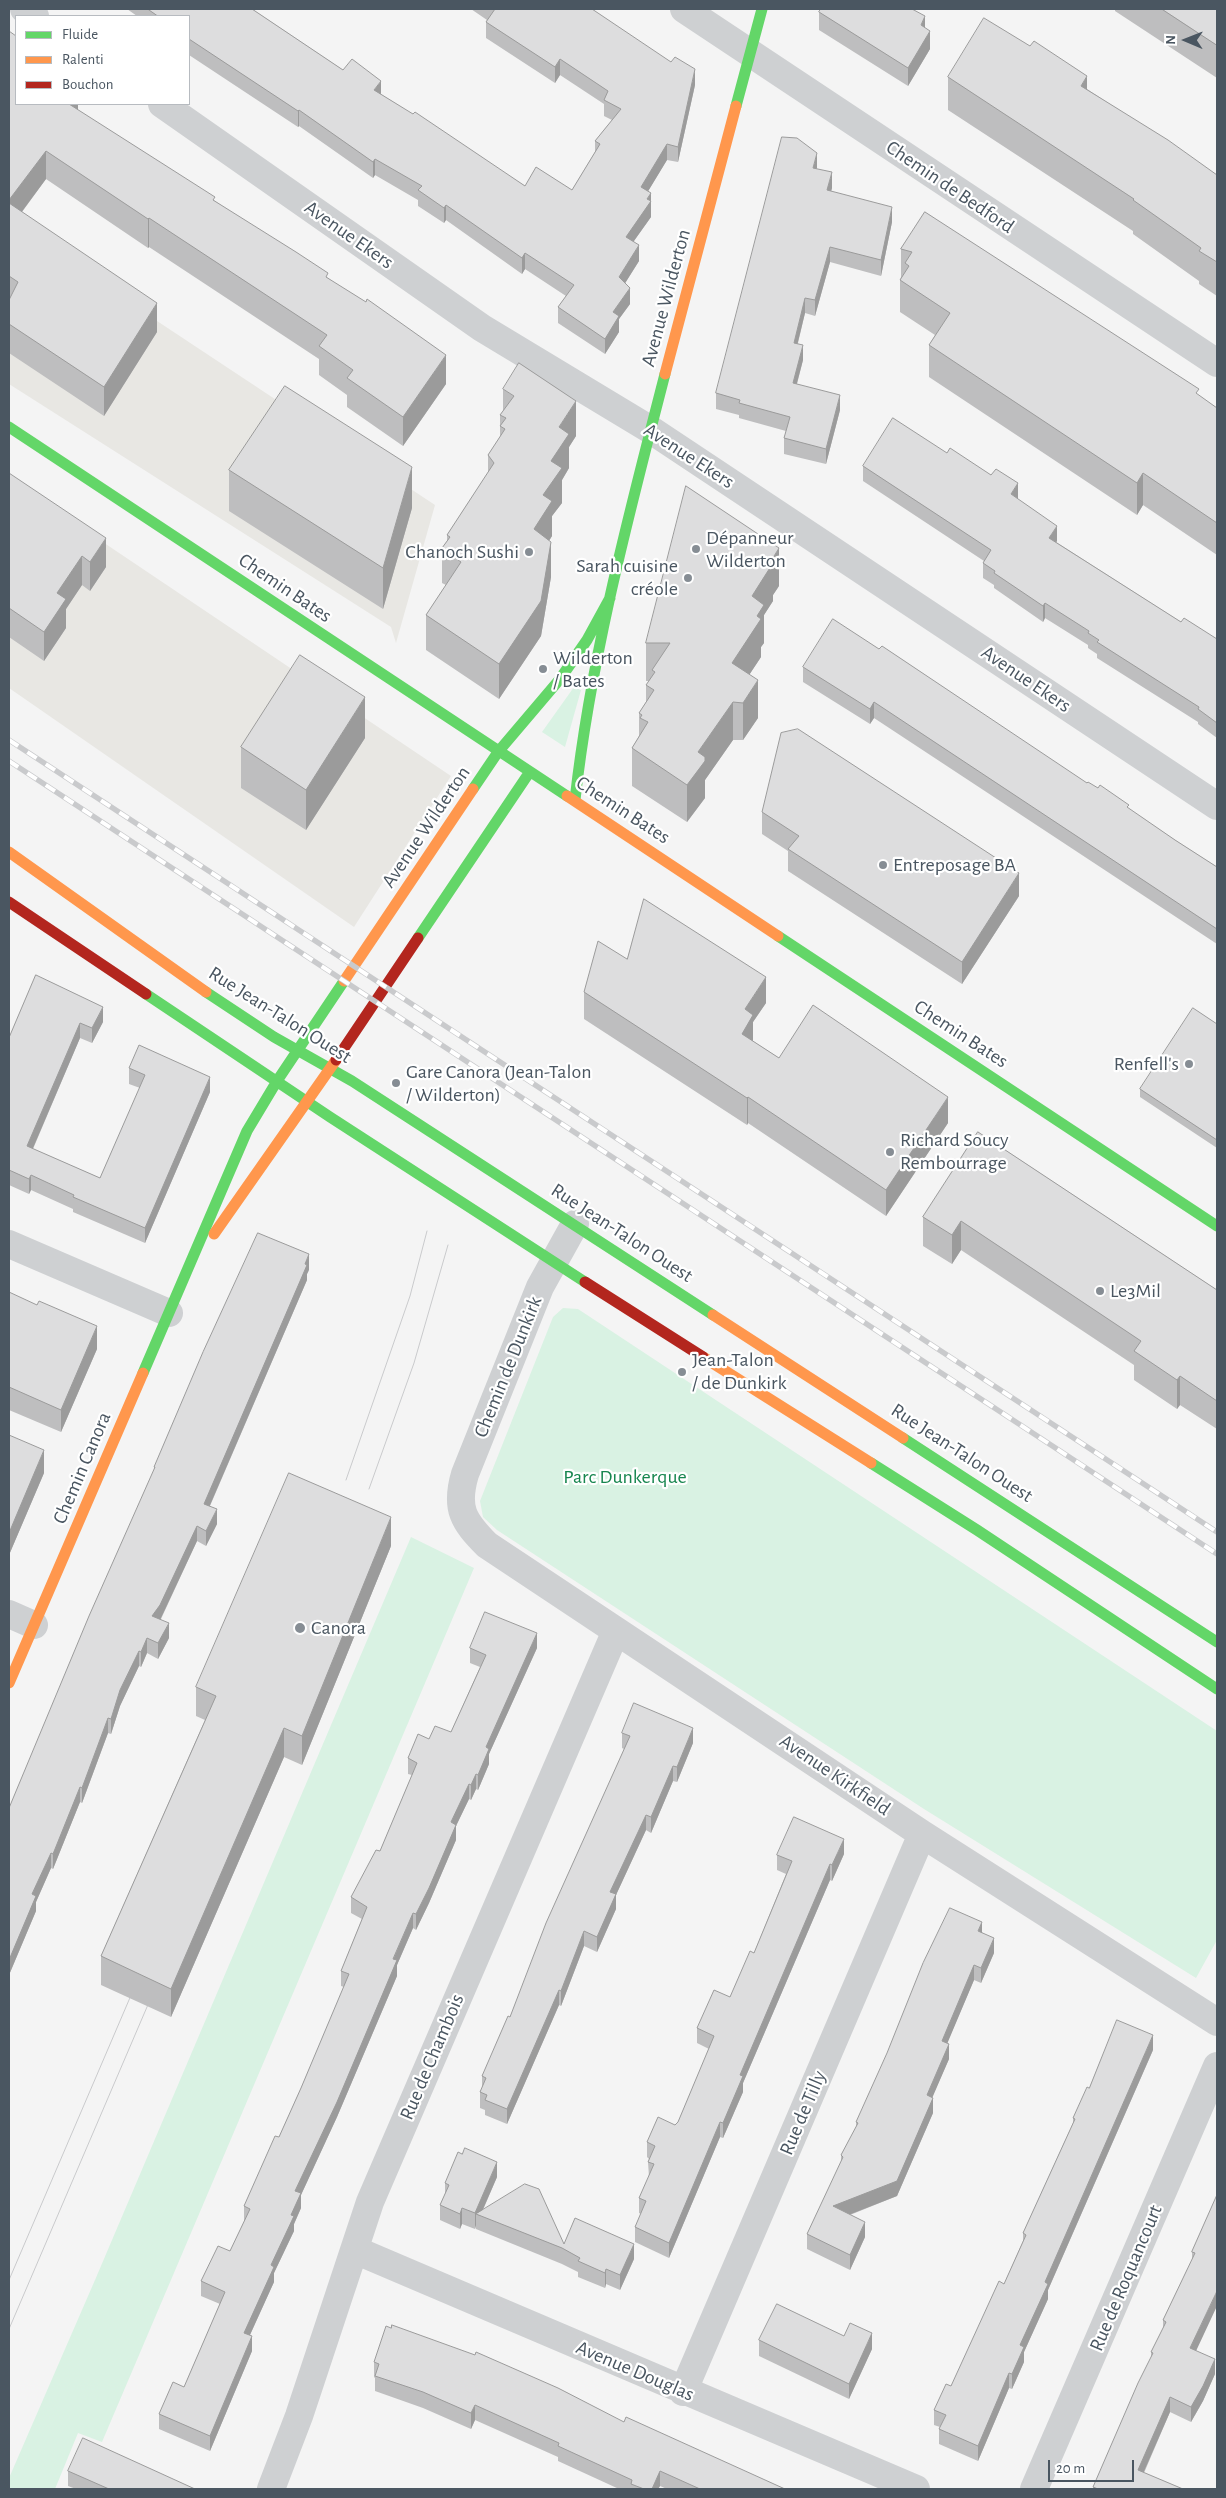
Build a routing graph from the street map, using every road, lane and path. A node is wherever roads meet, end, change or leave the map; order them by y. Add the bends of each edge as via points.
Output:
1 (684, 9) edge
2 (762, 9) edge
3 (751, 53) junction
4 (163, 105) edge
5 (1217, 363) edge
6 (9, 427) edge
7 (651, 430) junction
8 (610, 598) junction
9 (498, 752) junction
10 (529, 773) junction
11 (575, 800) junction
12 (1217, 806) edge
13 (9, 852) edge
14 (9, 902) edge
15 (299, 1050) junction
16 (331, 1068) junction
17 (277, 1082) junction
18 (308, 1102) junction
19 (574, 1224) junction
20 (1217, 1226) edge
21 (9, 1244) edge
22 (553, 1262) junction
23 (189, 1268) junction
24 (170, 1313) junction
25 (462, 1516) joint
26 (9, 1614) edge
27 (34, 1625) junction
28 (615, 1632) junction
29 (1217, 1642) edge
30 (9, 1683) edge
31 (1217, 1689) edge
32 (922, 1834) junction
33 (1217, 2022) edge
34 (1217, 2066) edge
35 (355, 2250) junction
36 (683, 2392) junction
37 (271, 2489) edge
38 (916, 2489) edge
39 (1034, 2489) edge

1 - 3 street, Chemin de Bedford
2 - 3 street, Avenue Wilderton
3 - 5 street, Chemin de Bedford
3 - 7 street, Avenue Wilderton
4 - 7 street, Avenue Ekers via 482,328
6 - 9 street, Chemin Bates
7 - 8 street, Avenue Wilderton
7 - 12 street, Avenue Ekers
8 - 9 street, Avenue Wilderton via 590,638 561,678 527,722
8 - 11 street, Avenue Wilderton via 582,744
9 - 10 street, Chemin Bates
9 - 15 street, Avenue Wilderton
10 - 11 street, Chemin Bates
10 - 16 street
11 - 20 street, Chemin Bates
13 - 15 street, Rue Jean-Talon Ouest via 80,900 168,967
14 - 17 street
15 - 16 street, Rue Jean-Talon Ouest
15 - 17 street, Avenue Wilderton
16 - 18 street
16 - 19 street, Rue Jean-Talon Ouest
17 - 18 street
17 - 23 street, Chemin Canora via 239,1145
18 - 22 street
18 - 23 street, Chemin Canora
19 - 22 street, Chemin de Dunkirk
19 - 29 street, Rue Jean-Talon Ouest
21 - 24 street
22 - 25 street, Chemin de Dunkirk via 465,1474 460,1491
22 - 31 street via 977,1530
23 - 24 street, Chemin Canora
24 - 27 street, Chemin Canora
25 - 28 street, Avenue Kirkfield via 487,1545
26 - 27 street
27 - 30 street, Chemin Canora
28 - 32 street, Avenue Kirkfield via 775,1734
28 - 35 street, Rue de Chambois via 370,2202
32 - 33 street, Avenue Kirkfield
32 - 36 street, Rue de Tilly
34 - 39 street, Rue de Roquancourt
35 - 36 street, Avenue Douglas
35 - 37 street, Rue de Chambois
36 - 38 street, Avenue Douglas

